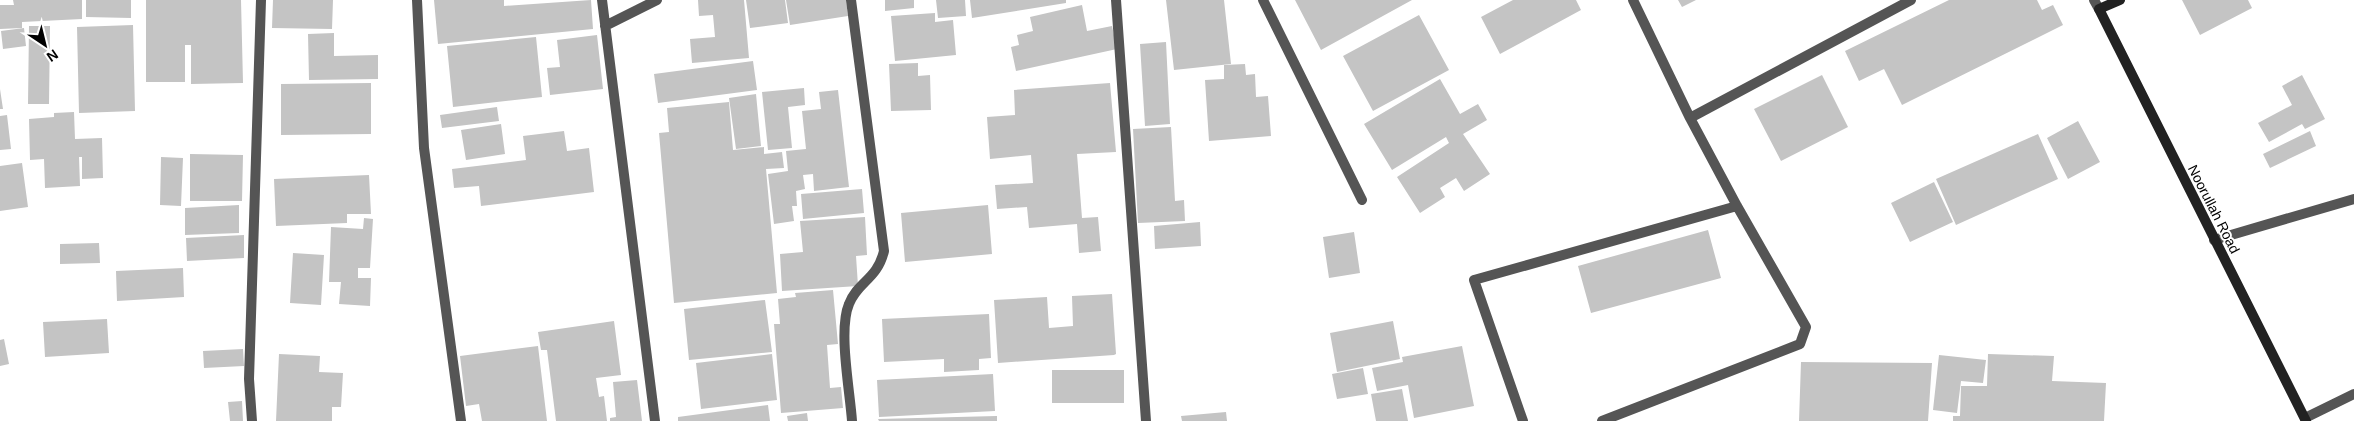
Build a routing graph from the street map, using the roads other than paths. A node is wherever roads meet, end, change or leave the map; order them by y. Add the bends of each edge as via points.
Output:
1 (261, 0) edge
2 (417, 0) edge
3 (602, 0) edge
4 (657, 0) edge
5 (852, 0) edge
6 (1116, 0) edge
7 (1263, 0) edge
8 (1633, 0) edge
9 (1911, 0) edge
10 (2120, 0) edge
11 (2096, 5) edge
12 (605, 26) junction
13 (1690, 118) junction
14 (2354, 199) edge
15 (1362, 200) dead end
16 (1736, 206) junction
17 (2214, 240) junction
18 (2354, 394) edge
19 (2306, 420) edge
20 (252, 421) edge
21 (461, 421) edge
22 (655, 421) edge
23 (852, 421) edge
24 (1146, 421) edge
25 (1523, 421) edge
26 (1602, 421) edge

1 - 20 street via 249,379
2 - 21 street via 424,148
3 - 12 street
4 - 12 street
5 - 23 street via 884,250 881,265 850,301 843,319
6 - 24 street
7 - 15 street
8 - 13 street
9 - 13 street
10 - 11 main road
11 - 17 main road, Noorullah Road
12 - 22 street
13 - 16 street
14 - 17 street
16 - 25 street via 1474,280
16 - 26 street via 1806,326 1800,344
17 - 19 main road, Noorullah Road
18 - 19 street

